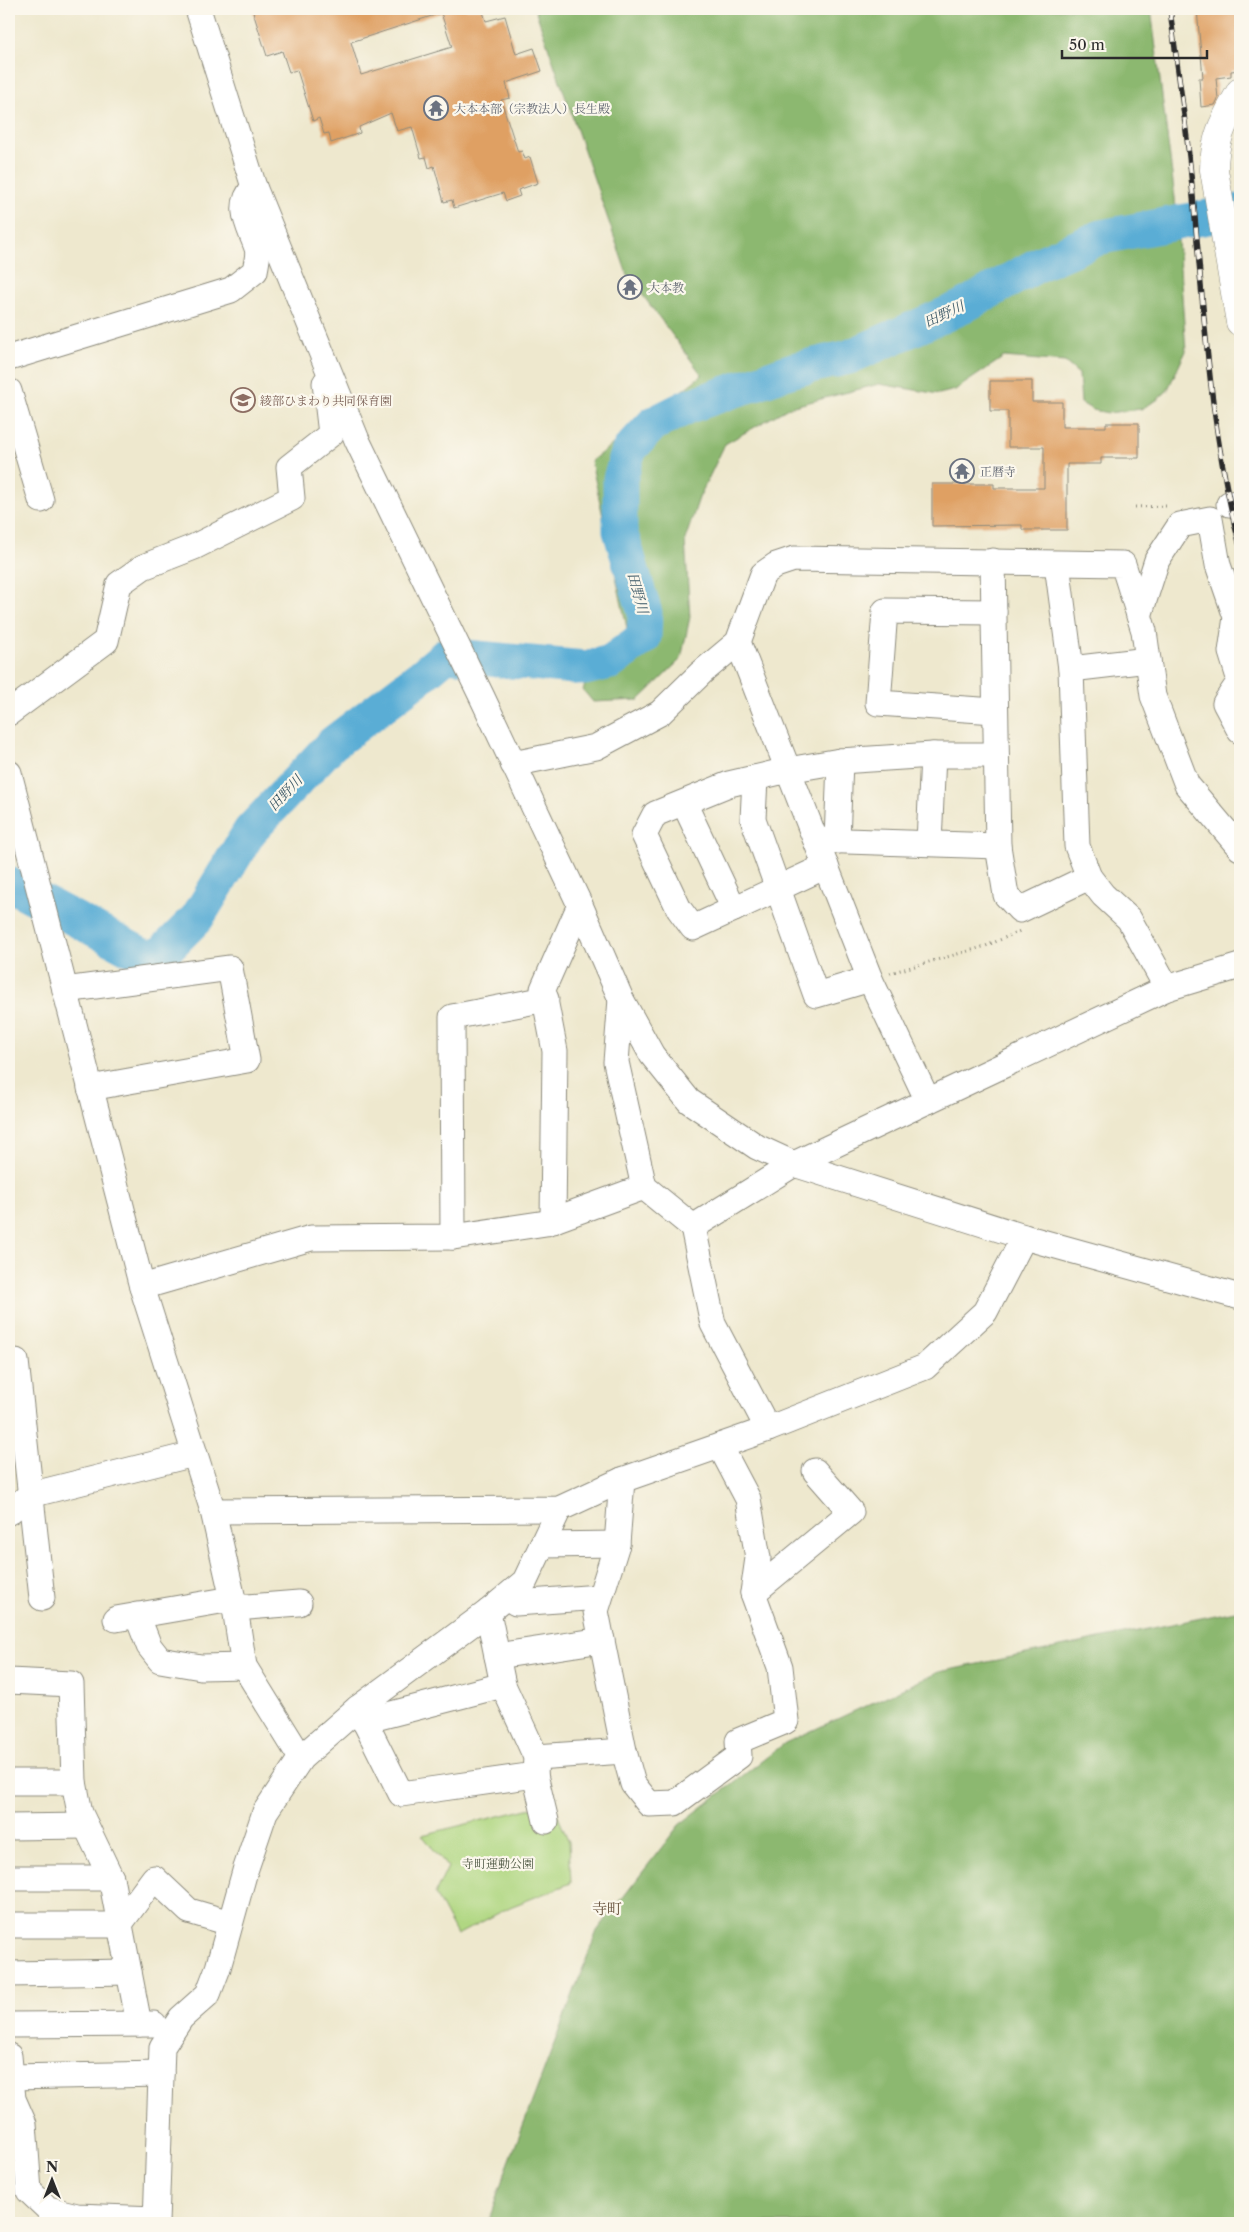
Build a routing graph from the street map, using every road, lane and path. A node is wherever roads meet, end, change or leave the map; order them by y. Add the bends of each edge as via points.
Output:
1 (198, 9) edge
2 (1240, 92) edge
3 (254, 187) junction
4 (1240, 322) edge
5 (9, 358) edge
6 (325, 361) junction
7 (9, 391) edge
8 (41, 500) dead end
9 (993, 561) junction
10 (1057, 564) junction
11 (994, 612) junction
12 (1139, 616) junction
13 (738, 642) junction
14 (1148, 660) junction
15 (1071, 669) junction
16 (996, 710) junction
17 (9, 713) edge
18 (1240, 731) edge
19 (933, 755) junction
20 (996, 755) junction
21 (840, 761) junction
22 (513, 764) junction
23 (788, 770) junction
24 (9, 773) edge
25 (755, 778) junction
26 (684, 803) junction
27 (826, 841) junction
28 (929, 843) junction
29 (998, 846) junction
30 (1240, 848) edge
31 (826, 866) junction
32 (1089, 877) junction
33 (779, 888) junction
34 (580, 904) junction
35 (734, 909) junction
36 (1022, 930) dead end
37 (1240, 966) edge
38 (870, 979) junction
39 (1167, 988) junction
40 (65, 990) junction
41 (546, 999) junction
42 (621, 999) junction
43 (90, 1088) junction
44 (928, 1101) junction
45 (794, 1164) junction
46 (644, 1187) junction
47 (553, 1221) junction
48 (693, 1227) junction
49 (453, 1237) junction
50 (1024, 1237) junction
51 (142, 1287) junction
52 (1240, 1298) edge
53 (16, 1361) dead end
54 (16, 1429) edge
55 (768, 1429) junction
56 (720, 1446) junction
57 (194, 1454) junction
58 (815, 1471) dead end
59 (622, 1480) junction
60 (30, 1495) junction
61 (559, 1509) junction
62 (213, 1511) junction
63 (9, 1512) edge
64 (617, 1544) junction
65 (542, 1545) junction
66 (753, 1593) junction
67 (600, 1597) junction
68 (42, 1598) dead end
69 (299, 1603) dead end
70 (233, 1604) junction
71 (497, 1604) junction
72 (602, 1640) junction
73 (497, 1656) junction
74 (244, 1666) junction
75 (9, 1681) edge
76 (503, 1685) junction
77 (361, 1714) junction
78 (624, 1751) junction
79 (301, 1758) junction
80 (536, 1766) junction
81 (9, 1782) edge
82 (74, 1782) junction
83 (546, 1822) dead end
84 (86, 1826) junction
85 (9, 1827) edge
86 (9, 1878) edge
87 (110, 1878) junction
88 (230, 1923) junction
89 (120, 1924) junction
90 (9, 1925) edge
91 (129, 1972) junction
92 (9, 1974) edge
93 (139, 2024) junction
94 (9, 2025) edge
95 (174, 2029) junction
96 (10, 2066) edge
97 (161, 2074) junction
98 (155, 2221) edge

1 - 3 street
2 - 4 main road via 1219,131 1214,150 1214,170
3 - 5 street via 247,193 244,220 257,250 255,271 231,290
3 - 6 street
6 - 17 street via 331,434 289,467 292,498 194,547 143,567 119,584 106,641
6 - 22 street via 357,440
7 - 8 street
9 - 10 street
9 - 11 street
9 - 13 street via 794,559 763,574
10 - 12 street via 1123,564
10 - 15 street
11 - 16 street
11 - 16 street via 885,611 878,703
12 - 14 street
12 - 18 street via 1157,560 1180,525 1210,520 1218,565 1236,617 1231,652 1240,681 1225,704
13 - 22 street via 660,713 625,732 596,747
13 - 23 street
14 - 15 street
14 - 30 street via 1153,696 1187,785
15 - 32 street via 1077,846
16 - 20 street
19 - 20 street
19 - 21 street
19 - 28 street
20 - 29 street
21 - 23 street
21 - 27 street
22 - 34 street
23 - 25 street
23 - 27 street
24 - 40 street
25 - 26 street via 730,784
25 - 33 street via 753,820
26 - 35 street
26 - 35 street via 655,814 644,835 679,909 693,928
27 - 28 street
27 - 31 street
28 - 29 street
29 - 32 street via 1006,895 1020,910
31 - 33 street
31 - 38 street
32 - 39 street via 1129,919
33 - 35 street
33 - 38 street via 816,995
34 - 41 street via 543,989
34 - 42 street
36 - 38 path via 986,946
37 - 39 street
38 - 44 street
39 - 44 street
40 - 43 street
40 - 43 street via 230,968 247,1060
41 - 47 street via 555,1051
41 - 49 street via 452,1017
42 - 45 street via 652,1055 689,1101 757,1147
42 - 46 street via 616,1062
43 - 51 street
44 - 45 street
45 - 48 street
45 - 50 street
46 - 47 street
46 - 48 street
47 - 49 street
48 - 55 street via 712,1324
49 - 51 street via 311,1238
50 - 52 street
50 - 55 street via 985,1312 925,1367
51 - 57 street
53 - 54 street
54 - 60 street
55 - 56 street
56 - 59 street
56 - 66 street via 748,1499 758,1558
57 - 60 street
57 - 62 street
58 - 66 street via 852,1512
59 - 61 street
59 - 64 street
60 - 63 street
60 - 68 street
61 - 62 street
61 - 65 street
62 - 70 street
64 - 65 street
64 - 67 street
65 - 71 street via 525,1581
66 - 78 street via 780,1667 786,1721 738,1741 739,1756 674,1803 649,1804 633,1784
67 - 71 street
67 - 72 street via 596,1611
69 - 70 street
70 - 74 street
70 - 74 street via 126,1617 160,1660 201,1667
71 - 73 street
71 - 77 street
72 - 73 street
72 - 78 street
73 - 76 street
74 - 79 street
75 - 82 street via 71,1684
76 - 77 street
76 - 80 street
77 - 79 street
77 - 80 street via 401,1794
78 - 80 street
79 - 88 street via 265,1812
80 - 83 street
81 - 82 street
82 - 84 street
84 - 85 street
84 - 87 street
86 - 87 street
87 - 89 street
88 - 89 street via 189,1911 154,1878
88 - 95 street via 208,1994 181,2018
89 - 90 street
89 - 91 street
91 - 92 street
91 - 93 street
93 - 94 street
93 - 95 street via 160,2024
95 - 97 street via 162,2047
96 - 97 street
96 - 98 street via 13,2099 24,2124 29,2191 48,2209 77,2216
97 - 98 street

